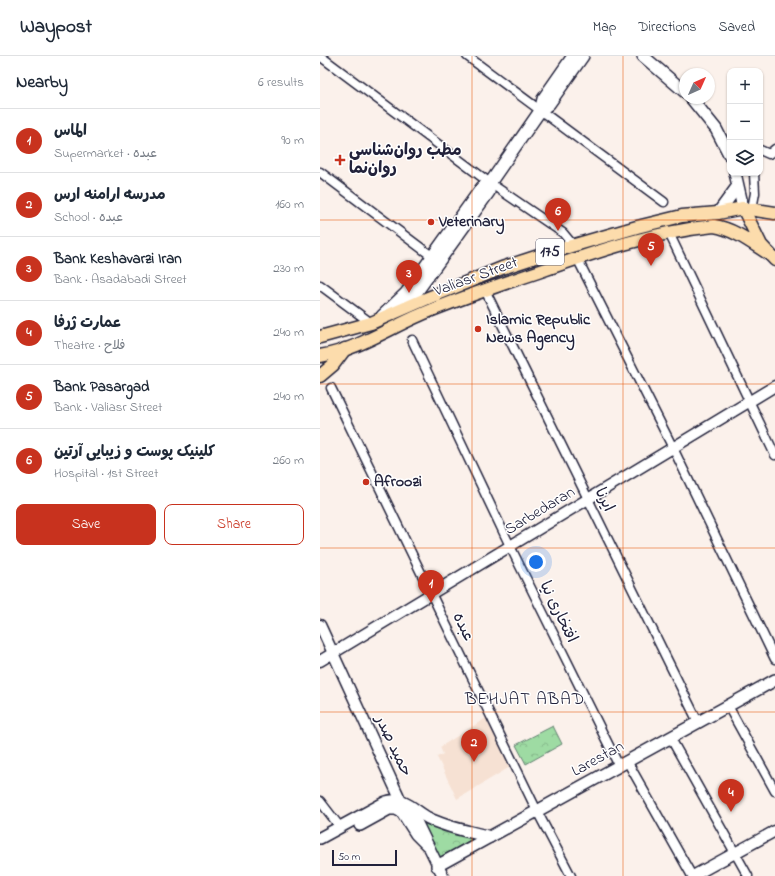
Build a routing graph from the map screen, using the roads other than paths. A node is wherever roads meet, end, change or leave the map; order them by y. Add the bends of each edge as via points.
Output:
1 (320, 56) edge
2 (467, 56) edge
3 (573, 56) edge
4 (583, 56) edge
5 (643, 56) edge
6 (679, 87) edge
7 (695, 104) edge
8 (540, 111) junction
9 (727, 150) edge
10 (763, 151) edge
11 (774, 152) edge
12 (320, 172) edge
13 (735, 176) edge
14 (754, 176) edge
15 (490, 183) junction
16 (737, 187) junction
17 (664, 202) dead end
18 (748, 212) junction
19 (775, 212) edge
20 (718, 213) junction
21 (669, 234) junction
22 (574, 245) junction
23 (433, 257) junction
24 (772, 257) edge
25 (577, 258) junction
26 (320, 285) edge
27 (421, 288) junction
28 (485, 290) junction
29 (436, 295) junction
30 (406, 307) junction
31 (406, 320) junction
32 (372, 323) junction
33 (320, 337) edge
34 (412, 340) dead end
35 (345, 349) junction
36 (320, 356) edge
37 (320, 376) edge
38 (775, 386) edge
39 (331, 388) dead end
40 (749, 402) junction
41 (673, 448) junction
42 (775, 455) edge
43 (588, 499) junction
44 (510, 546) junction
45 (431, 594) junction
46 (320, 625) edge
47 (333, 653) junction
48 (775, 659) edge
49 (320, 661) edge
50 (775, 680) edge
51 (728, 706) junction
52 (698, 722) junction
53 (670, 737) junction
54 (623, 764) junction
55 (775, 790) edge
56 (320, 801) edge
57 (402, 801) junction
58 (538, 811) junction
59 (342, 830) junction
60 (775, 830) edge
61 (490, 837) junction
62 (320, 838) edge
63 (427, 845) junction
64 (320, 846) edge
65 (735, 853) junction
66 (440, 871) edge
67 (572, 876) edge
68 (692, 876) edge
69 (748, 876) edge

1 - 15 street
2 - 8 street
3 - 8 main road via 543,99
4 - 8 main road via 550,104
5 - 6 main road
7 - 9 main road via 716,129
8 - 15 main road
8 - 17 street
10 - 11 street via 769,154
12 - 23 street
13 - 16 main road
14 - 18 street via 755,193
15 - 22 street via 563,233
15 - 23 main road via 482,187
15 - 27 main road via 489,192
16 - 18 main road
16 - 20 main road
18 - 19 main road, Valiasr Street / 175
18 - 20 main road, Valiasr Street / 175
18 - 24 main road via 761,245
20 - 22 main road, Valiasr Street / 175 via 682,216
21 - 24 main road, Valiasr Street / 175 via 710,226 720,227 741,236
21 - 25 main road, Valiasr Street / 175
21 - 40 street
22 - 29 main road, Valiasr Street / 175 via 502,268
23 - 32 main road via 401,298
25 - 28 main road, Valiasr Street / 175
25 - 41 street
26 - 32 street
27 - 29 main road via 425,295
27 - 30 main road
28 - 31 main road, Valiasr Street / 175
28 - 43 street, ايرنا
29 - 30 main road, Valiasr Street / 175
30 - 31 main road
30 - 32 main road, Valiasr Street / 175
31 - 35 main road, Valiasr Street / 175
32 - 33 main road, Valiasr Street / 175
34 - 44 street, افتخاری نیا
35 - 36 main road
35 - 37 main road, Valiasr Street / 175 via 333,365
38 - 40 street, Sarbedaran
39 - 45 street, عبده
40 - 41 street, Sarbedaran
40 - 42 street
41 - 43 street, Sarbedaran
41 - 48 street
43 - 44 street, Sarbedaran
43 - 52 street, ايرنا
44 - 45 street, Sarbedaran
44 - 54 street, افتخاری نیا
45 - 47 street, Sarbedaran
45 - 58 street, عبده
46 - 47 street, حمید صدر
47 - 49 street, Sarbedaran
47 - 57 street, حمید صدر
50 - 51 main road, Larestan
51 - 52 main road, Larestan
51 - 55 street
52 - 53 main road, Larestan
53 - 54 main road, Larestan
53 - 65 street
54 - 58 main road, Larestan
54 - 68 street, افتخاری نیا
56 - 59 street
57 - 59 main road via 386,802
57 - 61 main road via 434,821
57 - 63 street, حمید صدر via 411,810
58 - 61 main road, Larestan
58 - 67 street, عبده
59 - 62 main road
59 - 63 main road via 389,809 396,809 404,815 416,834
59 - 64 main road
60 - 65 street
61 - 66 main road, Larestan
63 - 66 street, حمید صدر
65 - 68 street
65 - 69 street

